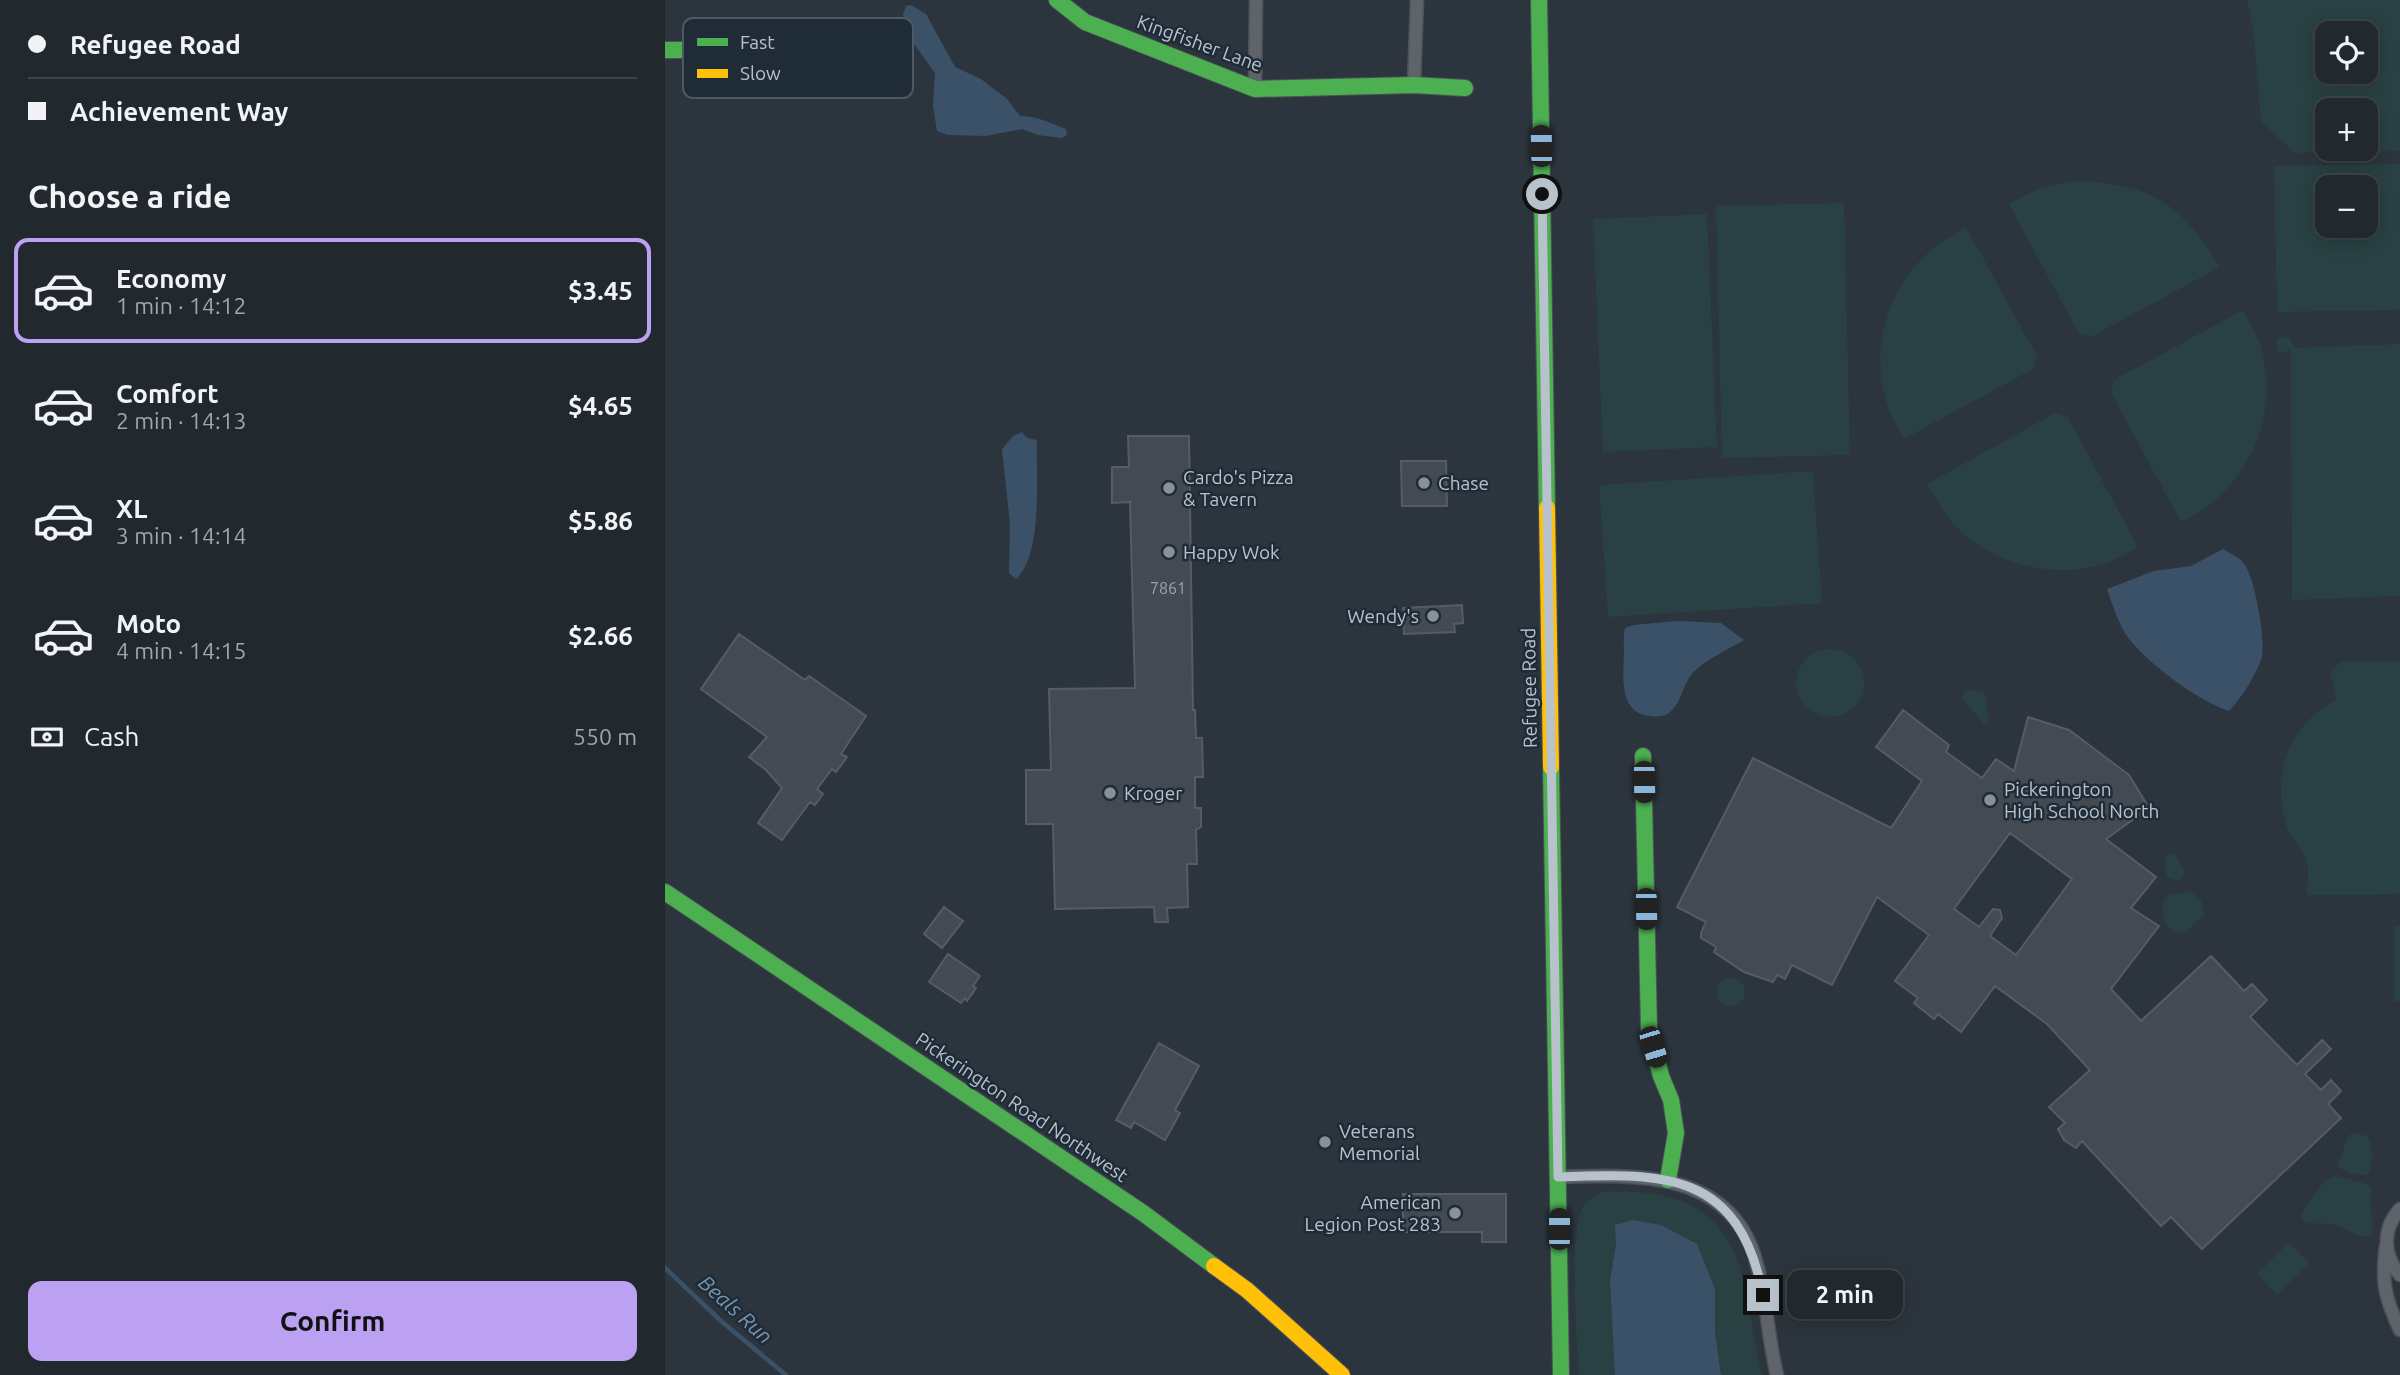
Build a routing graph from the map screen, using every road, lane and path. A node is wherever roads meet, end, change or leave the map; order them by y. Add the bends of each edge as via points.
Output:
1 (1058, 0) edge
2 (1256, 0) edge
3 (1417, 0) edge
4 (1539, 0) edge
5 (665, 50) edge
6 (683, 50) edge
7 (1414, 85) junction
8 (1465, 88) dead end
9 (1255, 89) junction
10 (1643, 756) dead end
11 (665, 892) edge
12 (1558, 1177) junction
13 (1668, 1180) junction
14 (2400, 1209) edge
15 (2386, 1246) junction
16 (2400, 1275) edge
17 (2400, 1331) edge
18 (1342, 1375) edge
19 (1561, 1375) edge
20 (1777, 1375) edge

1 - 9 main road, Kingfisher Lane via 1085,22
2 - 9 street
3 - 7 street
4 - 12 main road, Refugee Road
5 - 6 main road
7 - 8 main road, Kingfisher Lane
7 - 9 main road, Kingfisher Lane
10 - 13 main road via 1649,1029 1675,1114
11 - 18 main road, Pickerington Road Northwest via 1143,1213 1247,1290
12 - 13 street
12 - 19 main road, Refugee Road
13 - 20 street via 1704,1193 1736,1221 1748,1241 1757,1262
14 - 15 street via 2387,1231
15 - 16 street
15 - 17 street via 2384,1291

